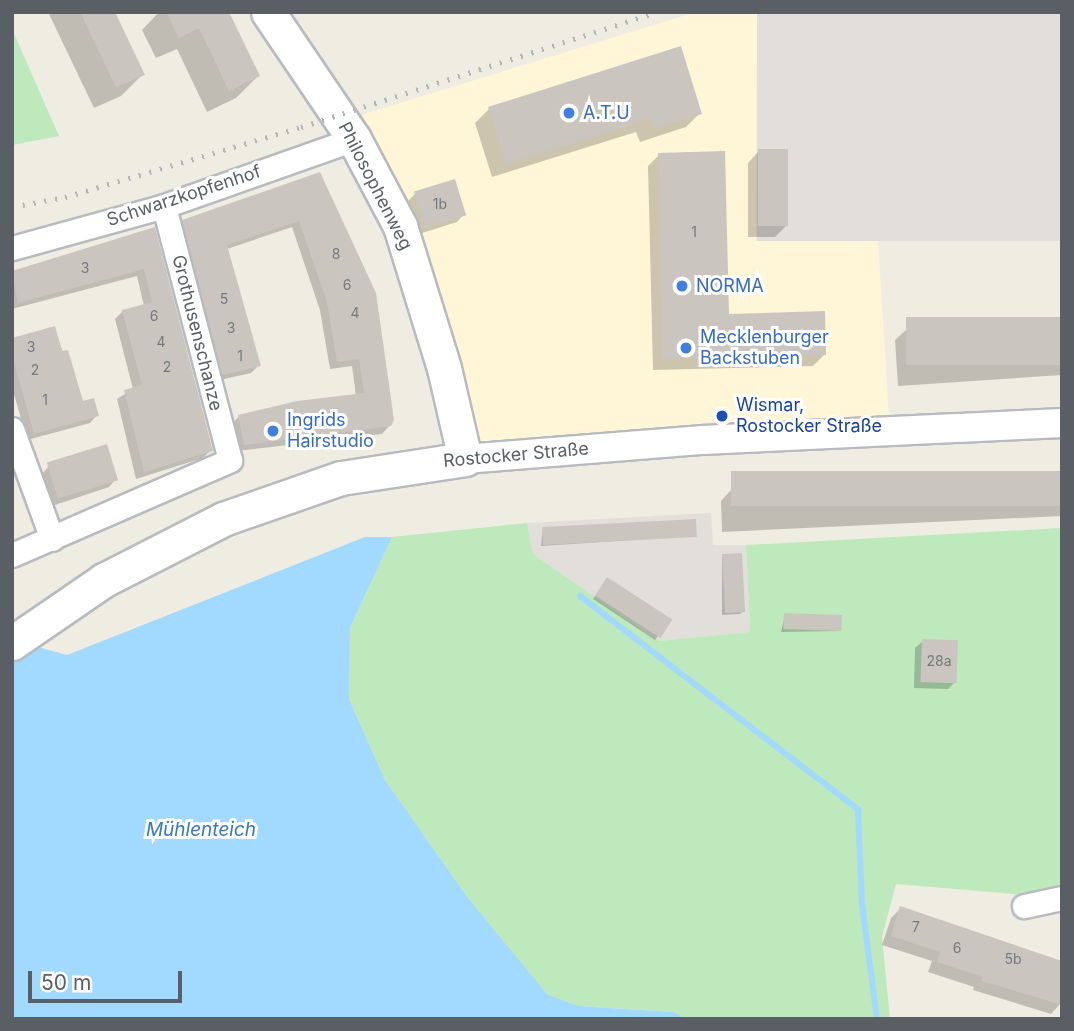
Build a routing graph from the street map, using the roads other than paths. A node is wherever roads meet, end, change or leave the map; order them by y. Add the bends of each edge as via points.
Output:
1 (268, 12) edge
2 (354, 139) junction
3 (164, 206) junction
4 (12, 248) edge
5 (1062, 423) edge
6 (12, 429) edge
7 (465, 459) junction
8 (52, 539) junction
9 (12, 555) edge
10 (12, 643) edge
11 (1062, 898) edge
12 (1024, 906) dead end

1 - 2 main road, Philosophenweg
2 - 3 street, Schwarzkopfenhof
2 - 7 main road, Philosophenweg via 413,258
3 - 4 street, Schwarzkopfenhof
3 - 8 street, Grothusenschanze via 230,460
5 - 7 street, Rostocker Straße via 703,440
6 - 8 street
7 - 10 main road, Rostocker Straße via 373,471 288,494 223,519 104,580
8 - 9 street
11 - 12 street

